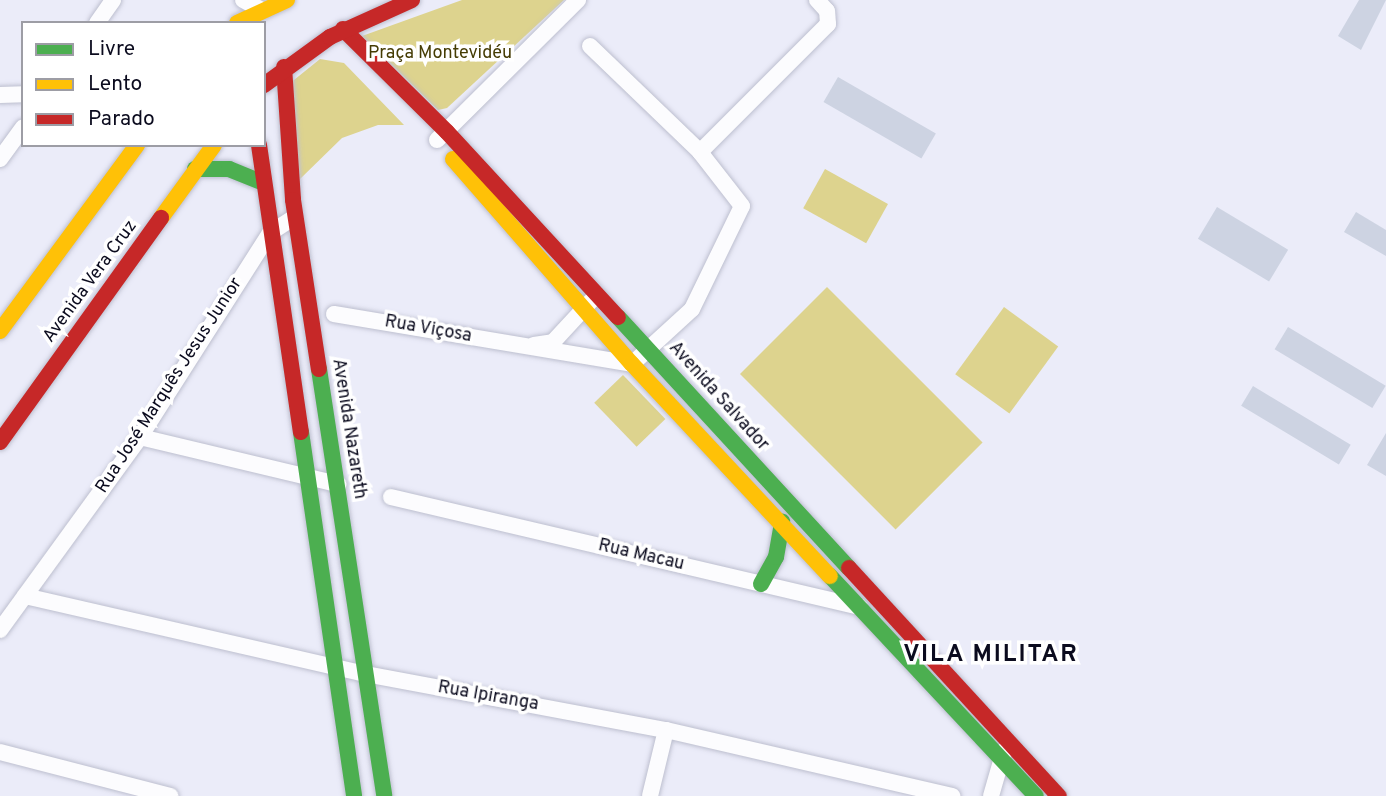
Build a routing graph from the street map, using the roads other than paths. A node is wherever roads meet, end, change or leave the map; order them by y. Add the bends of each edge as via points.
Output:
1 (113, 0) edge
2 (243, 0) edge
3 (287, 0) edge
4 (412, 0) edge
5 (578, 0) edge
6 (817, 0) edge
7 (259, 16) edge
8 (98, 21) edge
9 (336, 33) junction
10 (590, 46) dead end
11 (284, 67) junction
12 (266, 83) edge
13 (21, 94) edge
14 (0, 95) edge
15 (21, 130) edge
16 (442, 136) junction
17 (136, 147) edge
18 (212, 147) edge
19 (259, 147) edge
20 (700, 152) junction
21 (0, 159) edge
22 (195, 169) junction
23 (261, 181) junction
24 (295, 217) junction
25 (270, 233) junction
26 (596, 296) junction
27 (280, 309) junction
28 (582, 309) junction
29 (310, 310) junction
30 (334, 314) dead end
31 (0, 331) edge
32 (521, 347) junction
33 (647, 348) junction
34 (632, 364) junction
35 (141, 437) junction
36 (0, 442) edge
37 (307, 477) junction
38 (338, 484) junction
39 (391, 497) dead end
40 (782, 522) junction
41 (761, 584) junction
42 (25, 596) junction
43 (864, 608) junction
44 (890, 614) junction
45 (0, 630) edge
46 (335, 667) junction
47 (366, 674) junction
48 (666, 730) junction
49 (1005, 749) junction
50 (0, 752) edge
51 (170, 796) edge
52 (354, 796) edge
53 (384, 796) edge
54 (650, 796) edge
55 (952, 796) edge
56 (991, 796) edge
57 (1036, 796) edge
58 (1059, 796) edge

1 - 8 street
2 - 7 street
3 - 7 main road
4 - 9 main road
5 - 16 street
6 - 20 street via 827,10 828,24
9 - 11 main road
9 - 16 main road, Avenida Salvador
10 - 20 street
11 - 12 main road
11 - 24 main road, Avenida Nazareth
13 - 14 street
15 - 21 street
16 - 26 main road, Avenida Salvador
16 - 28 main road, Avenida Salvador
17 - 31 main road
18 - 22 main road, Avenida Vera Cruz
19 - 23 main road
20 - 33 street via 742,206 692,309
22 - 23 main road via 229,169
22 - 36 main road, Avenida Vera Cruz
23 - 25 main road
24 - 25 street, Rua José Marquês Jesus Junior
24 - 29 main road, Avenida Nazareth
25 - 27 main road
25 - 35 street, Rua José Marquês Jesus Junior
26 - 28 street, Rua Viçosa
26 - 33 main road, Avenida Salvador
27 - 29 main road
27 - 37 main road
28 - 32 street, Rua Viçosa via 552,342
28 - 34 main road, Avenida Salvador
29 - 38 main road, Avenida Nazareth
30 - 32 street, Rua Viçosa
32 - 34 street, Rua Viçosa
33 - 34 street
33 - 44 main road, Avenida Salvador
34 - 40 main road, Avenida Salvador
35 - 37 street
35 - 42 street, Rua José Marquês Jesus Junior
37 - 38 street
37 - 46 main road
38 - 47 main road, Avenida Nazareth
39 - 41 street, Rua Macau
40 - 41 main road via 776,557
40 - 43 main road, Avenida Salvador
41 - 43 street, Rua Macau
42 - 45 street, Rua José Marquês Jesus Junior
42 - 46 street, Rua Ipiranga
43 - 44 street, Rua Macau
43 - 49 main road, Avenida Salvador
44 - 49 main road, Avenida Salvador
46 - 47 street, Rua Ipiranga
46 - 52 main road
47 - 48 street, Rua Ipiranga
47 - 53 main road, Avenida Nazareth
48 - 54 street
48 - 55 street, Rua Ipiranga
49 - 56 street
49 - 57 main road, Avenida Salvador
49 - 58 main road, Avenida Salvador
50 - 51 street

